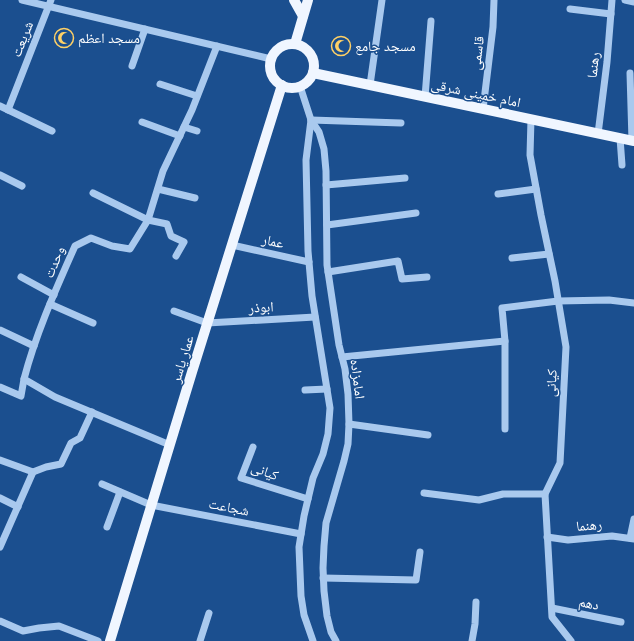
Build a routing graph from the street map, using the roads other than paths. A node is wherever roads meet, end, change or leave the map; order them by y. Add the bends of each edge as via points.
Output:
1 (22, 0) edge
2 (294, 0) edge
3 (308, 0) edge
4 (382, 0) edge
5 (494, 0) edge
6 (612, 0) edge
7 (625, 0) edge
8 (634, 2) edge
9 (50, 3) edge
10 (570, 9) dead end
11 (611, 14) junction
12 (303, 16) junction
13 (431, 21) dead end
14 (144, 29) junction
15 (295, 44) junction
16 (217, 46) junction
17 (271, 59) junction
18 (132, 66) dead end
19 (313, 73) junction
20 (630, 73) dead end
21 (160, 84) dead end
22 (282, 85) junction
23 (370, 85) junction
24 (300, 86) junction
25 (197, 96) junction
26 (425, 97) junction
27 (0, 106) edge
28 (483, 109) junction
29 (8, 110) junction
30 (311, 120) junction
31 (531, 120) junction
32 (142, 122) dead end
33 (401, 123) dead end
34 (184, 127) junction
35 (52, 131) dead end
36 (197, 131) dead end
37 (598, 134) junction
38 (180, 136) junction
39 (620, 138) junction
40 (633, 141) edge
41 (622, 165) dead end
42 (0, 175) edge
43 (405, 178) dead end
44 (326, 184) junction
45 (22, 186) dead end
46 (158, 189) junction
47 (536, 190) junction
48 (93, 193) dead end
49 (498, 194) dead end
50 (195, 198) dead end
51 (416, 213) dead end
52 (148, 220) junction
53 (327, 225) junction
54 (232, 245) junction
55 (549, 254) junction
56 (176, 256) dead end
57 (512, 258) dead end
58 (309, 262) junction
59 (328, 272) junction
60 (21, 277) dead end
61 (427, 277) dead end
62 (54, 295) junction
63 (558, 301) junction
64 (634, 303) edge
65 (50, 304) junction
66 (174, 311) dead end
67 (315, 317) junction
68 (93, 323) dead end
69 (207, 323) junction
70 (0, 330) edge
71 (505, 341) junction
72 (34, 346) junction
73 (342, 357) junction
74 (24, 379) junction
75 (0, 387) edge
76 (327, 389) junction
77 (305, 390) dead end
78 (92, 412) junction
79 (349, 424) junction
80 (505, 428) dead end
81 (428, 435) dead end
82 (170, 445) junction
83 (253, 447) dead end
84 (0, 460) edge
85 (32, 472) junction
86 (102, 484) dead end
87 (120, 492) junction
88 (424, 493) dead end
89 (545, 494) junction
90 (0, 498) edge
91 (308, 499) junction
92 (152, 505) junction
93 (18, 507) junction
94 (634, 519) edge
95 (106, 527) dead end
96 (301, 534) junction
97 (547, 537) junction
98 (632, 538) edge
99 (0, 547) edge
100 (420, 552) dead end
101 (323, 578) junction
102 (476, 602) dead end
103 (552, 608) junction
104 (209, 613) dead end
105 (0, 621) edge
106 (621, 622) dead end
107 (98, 641) edge
108 (110, 641) edge
109 (200, 641) edge
110 (313, 641) edge
111 (336, 641) edge
112 (472, 641) edge
113 (571, 641) edge

1 - 9 street
2 - 12 main road
3 - 12 main road
4 - 23 street
5 - 28 street, قاسمی
6 - 11 street, رهنما
7 - 8 street
9 - 14 street
9 - 29 street, شریعت
10 - 11 street
11 - 37 street, رهنما
12 - 15 main road
13 - 26 street
14 - 16 street
14 - 18 street
15 - 17 main road via 282,46
15 - 19 main road via 308,51 314,65
16 - 17 street
16 - 25 street, وحدت
17 - 22 main road via 272,76
19 - 23 main road, امام خمینی شرقی
19 - 24 main road
20 - 40 street
21 - 25 street
22 - 24 main road
22 - 54 main road, عمار یاسر
23 - 26 main road, امام خمینی شرقی
24 - 30 street, امامزاده
25 - 34 street, وحدت
26 - 28 main road, امام خمینی شرقی
27 - 29 street
28 - 31 main road, امام خمینی شرقی
29 - 35 street
30 - 33 street
30 - 44 street, امامزاده via 319,132 324,149
30 - 58 street, امامزاده via 306,160
31 - 37 main road, امام خمینی شرقی
31 - 47 street, کیانی via 530,155
32 - 38 street
34 - 36 street
34 - 38 street, وحدت
37 - 39 main road, امام خمینی شرقی
38 - 46 street, وحدت via 163,171
39 - 40 main road, امام خمینی شرقی
39 - 41 street
42 - 45 street
43 - 44 street
44 - 53 street, امامزاده
46 - 50 street
46 - 52 street, وحدت
47 - 49 street
47 - 55 street, کیانی
48 - 52 street
51 - 53 street
52 - 56 street via 167,224 171,236 184,242
52 - 62 street, وحدت via 130,248 112,246 91,238 75,246
53 - 59 street, امامزاده
54 - 58 street, عمار
54 - 69 main road, عمار یاسر
55 - 57 street
55 - 63 street, کیانی
58 - 67 street, امامزاده
59 - 61 street via 398,261 402,279
59 - 73 street, امامزاده
60 - 62 street
62 - 65 street, وحدت
63 - 64 street via 609,300
63 - 71 street via 502,308
63 - 89 street, کیانی via 566,347 560,463
65 - 68 street
65 - 72 street, وحدت
66 - 69 street
67 - 69 street, ابوذر
67 - 76 street, امامزاده
69 - 82 main road, عمار یاسر
70 - 72 street
71 - 73 street
71 - 80 street
72 - 74 street, وحدت
73 - 79 street, امامزاده via 348,394
74 - 75 street, وحدت via 21,396
74 - 78 street
76 - 77 street
76 - 91 street, امامزاده via 330,408 328,434
78 - 82 street
78 - 85 street via 80,438 71,443 61,464
79 - 81 street
79 - 101 street, امامزاده via 348,444 326,523
82 - 92 main road, عمار یاسر
83 - 91 street, کیانی via 241,478
84 - 85 street
85 - 93 street
86 - 87 street, شجاعت
87 - 92 street, شجاعت
87 - 95 street
88 - 89 street via 479,500 503,494
89 - 97 street, کیانی
90 - 93 street
91 - 96 street, امامزاده
92 - 96 street, شجاعت
92 - 108 main road, عمار یاسر
93 - 99 street
94 - 98 street
96 - 110 street, امامزاده via 301,596
97 - 98 street, رهنما via 568,540 612,536
97 - 103 street, کیانی
100 - 101 street via 416,580
101 - 111 street, امامزاده via 327,616
102 - 112 street
103 - 106 street, دهم
103 - 113 street, کیانی via 552,617
104 - 109 street
105 - 107 street via 23,631 59,626

